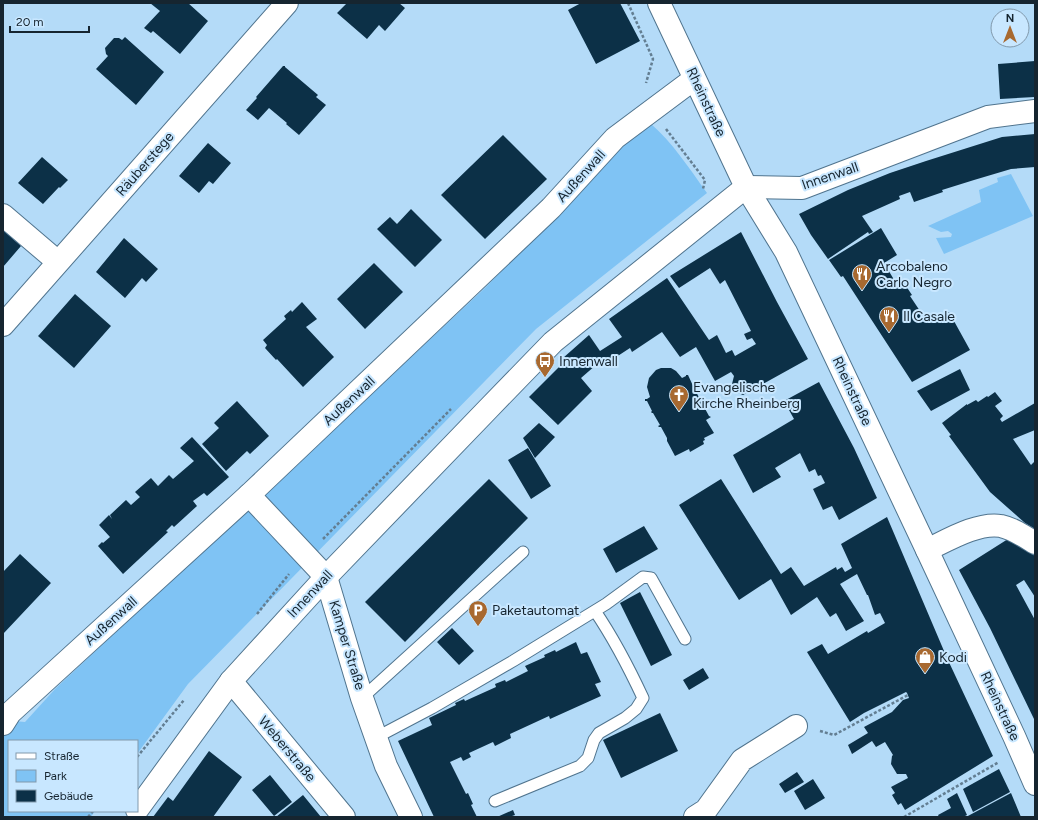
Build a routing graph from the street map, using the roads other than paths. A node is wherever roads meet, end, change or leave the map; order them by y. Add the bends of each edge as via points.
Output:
1 (287, 3) edge
2 (658, 3) edge
3 (694, 79) junction
4 (1035, 111) edge
5 (746, 187) junction
6 (3, 215) edge
7 (58, 262) junction
8 (3, 325) edge
9 (249, 495) junction
10 (1035, 543) edge
11 (927, 550) junction
12 (523, 552) dead end
13 (326, 577) junction
14 (596, 611) junction
15 (685, 639) dead end
16 (230, 681) junction
17 (362, 698) junction
18 (3, 724) edge
19 (796, 726) road end
20 (377, 737) junction
21 (1035, 784) edge
22 (495, 801) dead end
23 (138, 807) edge
24 (344, 817) edge
25 (411, 817) edge
26 (695, 817) edge

1 - 7 street, Räuberstege
2 - 3 street, Rheinstraße
3 - 5 street, Rheinstraße
3 - 9 street, Außenwall via 615,138 551,208
4 - 5 street, Innenwall via 988,118 802,188
5 - 11 street, Rheinstraße via 786,252
5 - 13 street, Innenwall via 553,342
6 - 7 street
7 - 8 street, Räuberstege
9 - 13 street, Kamper Straße
9 - 18 street, Außenwall via 10,713
10 - 11 street via 1018,532 1001,526 986,526
11 - 21 street, Rheinstraße
12 - 17 lane
13 - 16 street, Innenwall
13 - 17 street, Kamper Straße
14 - 15 lane via 643,577 651,578
14 - 20 lane via 432,708
14 - 22 lane via 632,674 643,698 640,704 625,718 599,732 588,758 580,766
16 - 23 street, Innenwall
16 - 24 street, Weberstraße
17 - 20 street, Kamper Straße
19 - 26 street via 742,760 706,810
20 - 25 street, Kamper Straße via 386,766

